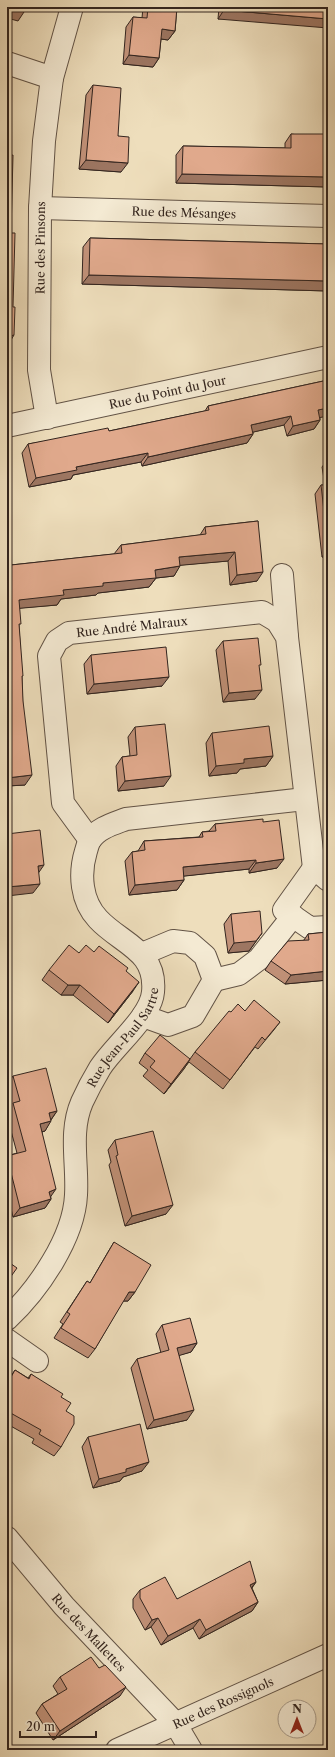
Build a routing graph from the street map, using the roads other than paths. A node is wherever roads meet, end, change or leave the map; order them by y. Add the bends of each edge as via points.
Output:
1 (72, 7) edge
2 (7, 63) edge
3 (52, 78) junction
4 (40, 208) junction
5 (328, 216) edge
6 (328, 357) edge
7 (47, 418) junction
8 (7, 426) edge
9 (282, 575) dead end
10 (287, 637) junction
11 (306, 799) junction
12 (90, 840) junction
13 (321, 874) edge
14 (293, 916) junction
15 (328, 927) edge
16 (142, 954) junction
17 (214, 980) junction
18 (142, 1016) junction
19 (7, 1319) edge
20 (7, 1340) edge
21 (37, 1361) dead end
22 (7, 1538) edge
23 (328, 1655) edge
24 (176, 1723) junction
25 (117, 1750) edge
26 (191, 1750) edge

1 - 3 street, Rue des Pinsons
2 - 3 street
3 - 4 street, Rue des Pinsons via 44,141
4 - 5 street, Rue des Mésanges
4 - 7 street, Rue des Pinsons via 39,370
6 - 7 street, Rue du Point du Jour
7 - 8 street, Rue du Point du Jour
9 - 10 street, Rue André Malraux
10 - 11 street, Rue André Malraux
10 - 12 street, Rue André Malraux via 277,621 262,612 69,634 57,641 49,656 63,803
11 - 12 street, Rue Jean-Paul Sartre via 126,819 104,827
11 - 13 street, Rue André Malraux
12 - 16 street, Rue Jean-Paul Sartre via 82,862 82,884 88,902 98,919
13 - 14 street via 284,910
14 - 15 street via 310,928
14 - 17 street via 259,959 239,974
16 - 17 street via 173,940 190,944 205,956
16 - 18 street, Rue Jean-Paul Sartre via 152,973 153,992 149,1008
17 - 18 street via 192,1016 168,1025
18 - 19 street, Rue Jean-Paul Sartre via 101,1067 82,1104 75,1127 76,1196 70,1225 51,1267 21,1306
20 - 21 street
22 - 24 street, Rue des Mallettes via 64,1606
23 - 24 street, Rue des Rossignols
24 - 25 street, Rue des Rossignols
24 - 26 street, Rue des Mallettes

